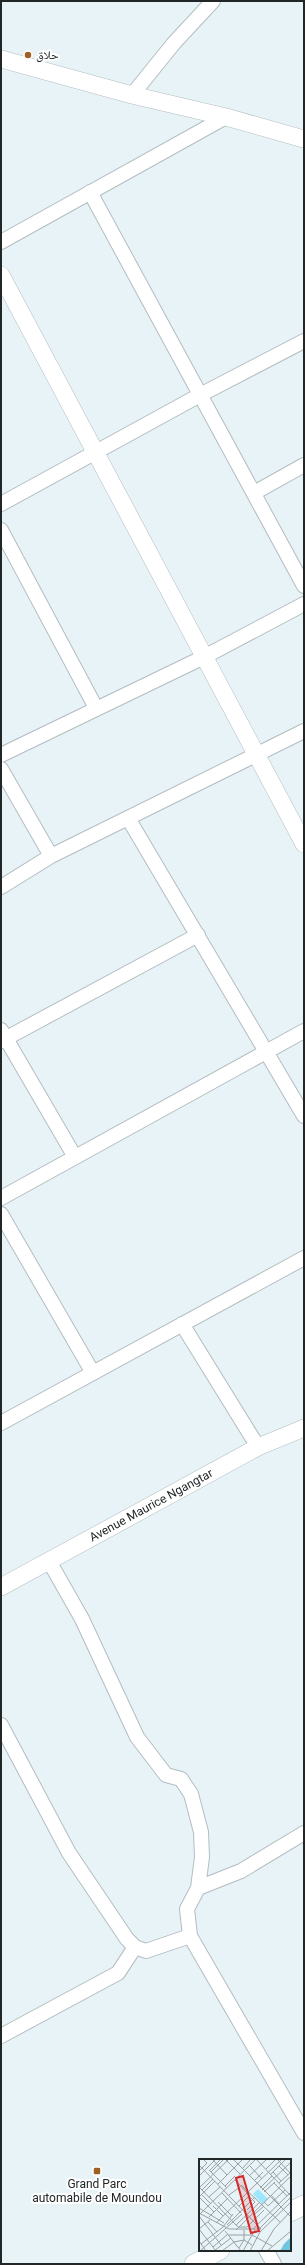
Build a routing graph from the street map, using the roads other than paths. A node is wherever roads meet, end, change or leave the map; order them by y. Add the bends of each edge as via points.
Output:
1 (212, 1) edge
2 (1, 59) edge
3 (132, 95) junction
4 (226, 117) junction
5 (304, 139) edge
6 (90, 192) junction
7 (1, 242) edge
8 (1, 275) edge
9 (304, 342) edge
10 (200, 395) junction
11 (95, 452) junction
12 (304, 465) edge
13 (254, 493) junction
14 (1, 504) edge
15 (1, 530) edge
16 (304, 586) edge
17 (304, 604) edge
18 (204, 657) junction
19 (96, 708) junction
20 (304, 731) edge
21 (256, 754) junction
22 (1, 755) edge
23 (1, 769) edge
24 (128, 818) junction
25 (304, 844) edge
26 (52, 856) junction
27 (1, 887) edge
28 (198, 935) junction
29 (304, 1031) edge
30 (2, 1036) edge
31 (267, 1051) junction
32 (304, 1116) edge
33 (75, 1158) junction
34 (1, 1198) edge
35 (1, 1214) edge
36 (304, 1258) edge
37 (182, 1324) junction
38 (93, 1373) junction
39 (1, 1423) edge
40 (304, 1428) edge
41 (258, 1447) junction
42 (49, 1561) junction
43 (1, 1587) edge
44 (1, 1725) edge
45 (304, 1833) edge
46 (198, 1888) junction
47 (190, 1936) junction
48 (135, 1947) junction
49 (1, 2036) edge
50 (304, 2133) edge
51 (304, 2205) edge
52 (291, 2212) edge
53 (218, 2251) edge
54 (267, 2251) edge
55 (194, 2264) edge
56 (274, 2264) edge

1 - 3 street
2 - 3 street
3 - 4 street
4 - 5 street
4 - 6 street
6 - 7 street
6 - 10 street
8 - 11 street
9 - 10 street
10 - 11 street
10 - 13 street
11 - 14 street
11 - 18 street
12 - 13 street
13 - 16 street
15 - 19 street
17 - 18 street
18 - 19 street
18 - 21 street
19 - 22 street
20 - 21 street
21 - 24 street
21 - 25 street
23 - 26 street
24 - 26 street
24 - 28 street
26 - 27 street
28 - 30 street
28 - 31 street
29 - 31 street
30 - 33 street
31 - 32 street
31 - 33 street
33 - 34 street
35 - 38 street
36 - 37 street
37 - 38 street
37 - 41 street
38 - 39 street
40 - 41 street, Avenue Maurice Ngangtar
41 - 42 street, Avenue Maurice Ngangtar
42 - 43 street, Avenue Maurice Ngangtar
42 - 46 street via 82,1619 137,1737 166,1775 182,1780 191,1794 201,1832 202,1858
44 - 48 street via 69,1853
45 - 46 street via 242,1871
46 - 47 street via 187,1909
47 - 48 street via 146,1951
47 - 50 street
48 - 49 street via 118,1973
51 - 52 main road
53 - 55 main road
54 - 56 street

